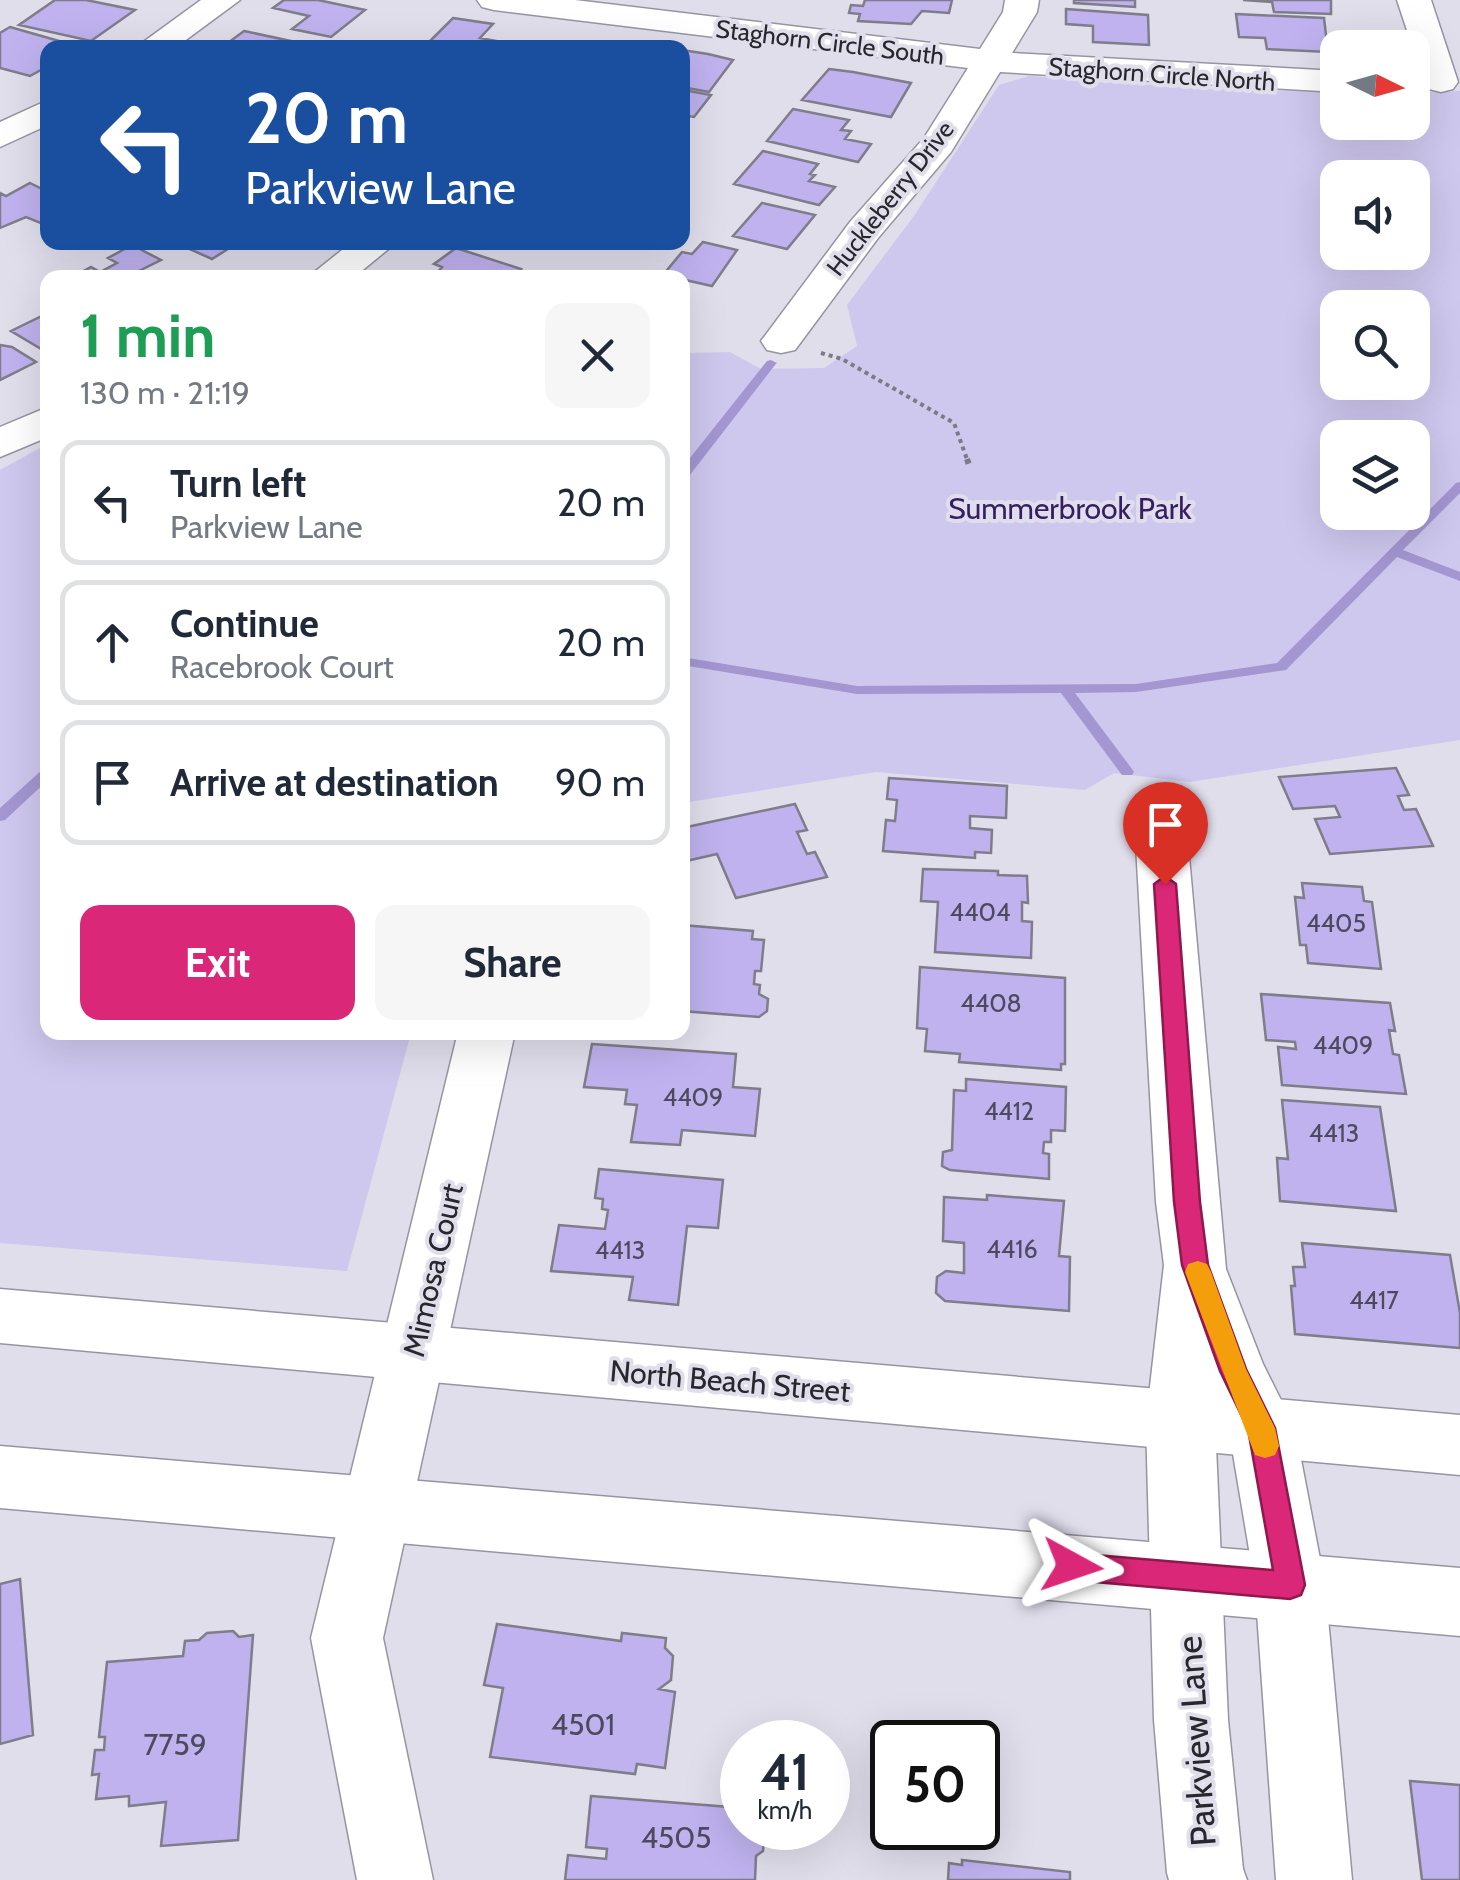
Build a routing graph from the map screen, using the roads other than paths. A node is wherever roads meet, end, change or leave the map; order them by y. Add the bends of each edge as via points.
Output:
1 (224, 0) edge
2 (494, 0) edge
3 (1022, 0) edge
4 (1414, 0) edge
5 (612, 7) edge
6 (164, 40) edge
7 (591, 40) edge
8 (987, 60) junction
9 (1320, 81) edge
10 (1438, 82) edge
11 (40, 115) edge
12 (0, 136) edge
13 (366, 250) edge
14 (338, 270) edge
15 (781, 341) road end
16 (40, 424) edge
17 (0, 444) edge
18 (1162, 845) dead end
19 (486, 1040) edge
20 (1195, 1265) junction
21 (0, 1316) edge
22 (415, 1353) junction
23 (1178, 1421) junction
24 (1262, 1428) junction
25 (1460, 1445) edge
26 (0, 1476) edge
27 (379, 1508) junction
28 (1186, 1576) junction
29 (1290, 1585) junction
30 (1460, 1602) edge
31 (395, 1880) edge
32 (1209, 1880) edge
33 (1314, 1880) edge

1 - 6 street
2 - 5 street, Staghorn Circle South
3 - 8 street, Huckleberry Drive
4 - 10 street
5 - 7 street
5 - 8 street, Staghorn Circle South via 808,42
8 - 9 street, Staghorn Circle North
8 - 15 street, Huckleberry Drive via 938,144
11 - 12 street
13 - 14 street
16 - 17 street
18 - 20 street
19 - 22 street, Mimosa Court
20 - 23 street, Parkview Lane
20 - 24 street
21 - 22 street, North Beach Street
22 - 23 street, North Beach Street
22 - 27 street, Mimosa Court
23 - 24 street, North Beach Street
23 - 28 street, Parkview Lane
24 - 25 street, North Beach Street
24 - 29 street
26 - 27 street
27 - 28 street
27 - 31 street, Mimosa Court via 347,1638
28 - 29 street
28 - 32 street, Parkview Lane via 1191,1720
29 - 30 street
29 - 33 street

